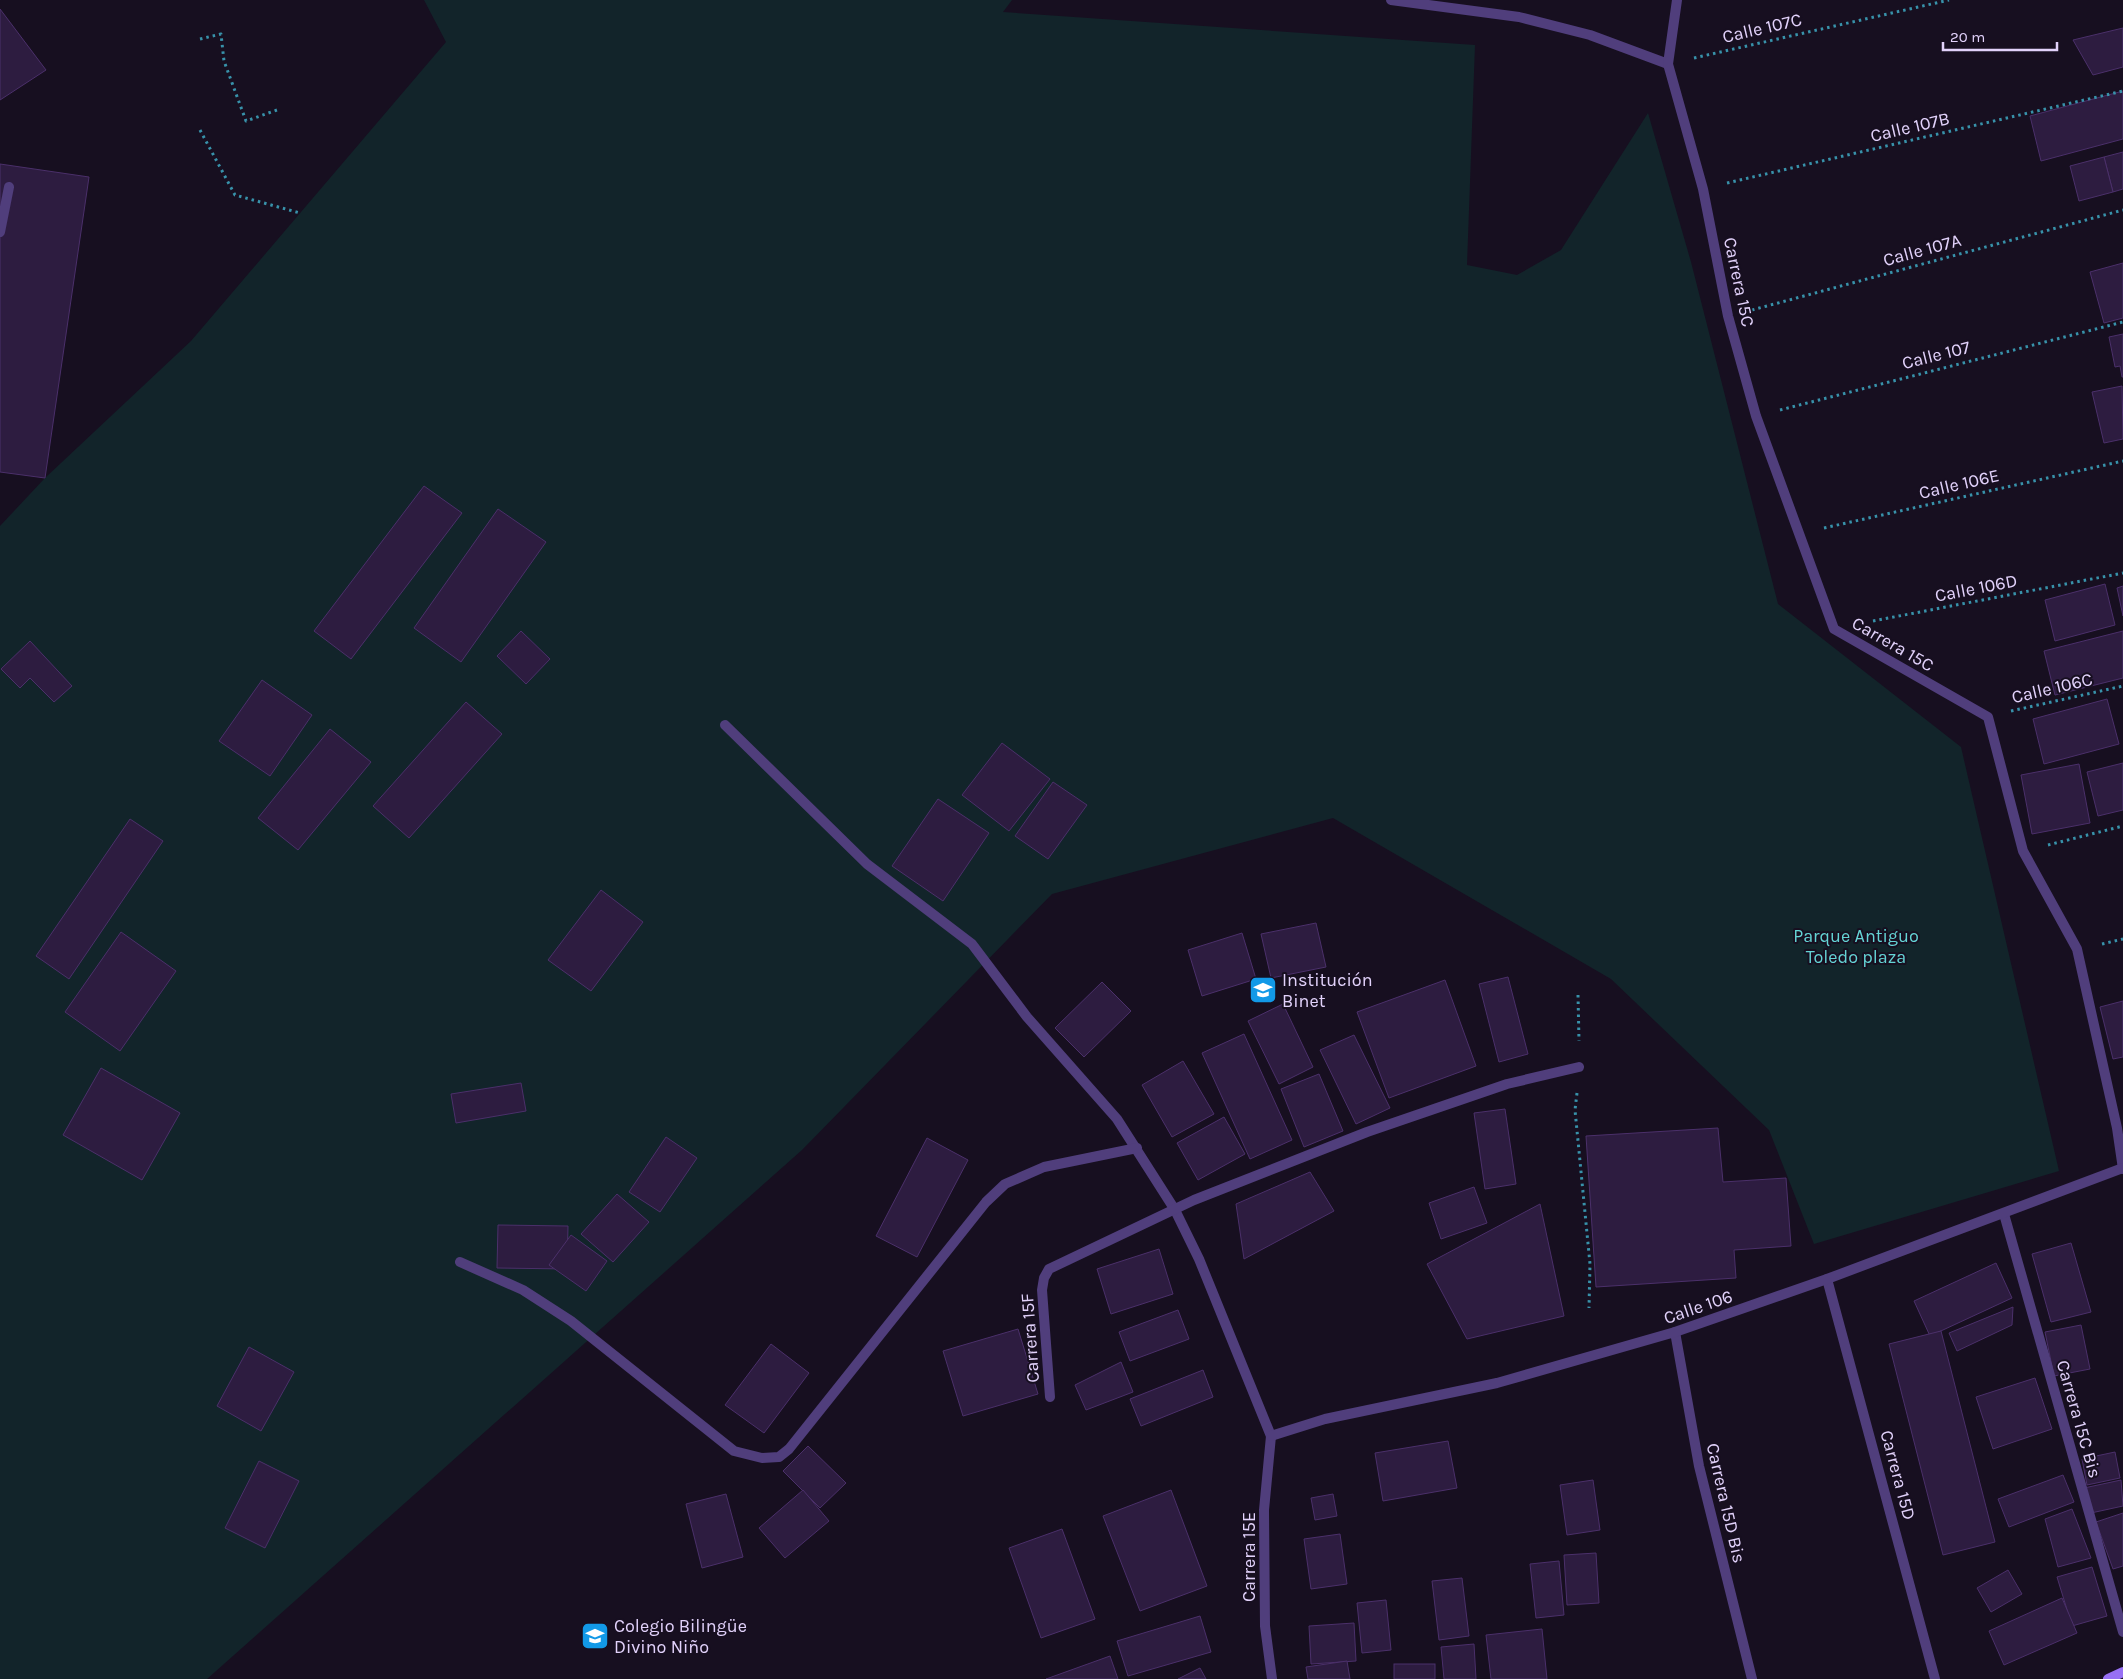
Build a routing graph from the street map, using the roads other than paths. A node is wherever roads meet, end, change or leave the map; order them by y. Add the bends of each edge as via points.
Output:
1 (1391, 0) edge
2 (1677, 0) edge
3 (1668, 64) junction
4 (9, 187) dead end
5 (0, 232) edge
6 (725, 725) dead end
7 (1579, 1066) road end
8 (2120, 1127) edge
9 (1137, 1148) junction
10 (2123, 1168) edge
11 (1175, 1210) junction
12 (2004, 1214) junction
13 (460, 1262) dead end
14 (1827, 1279) junction
15 (1675, 1332) junction
16 (1050, 1397) dead end
17 (1271, 1436) junction
18 (2123, 1632) edge
19 (2123, 1672) edge
20 (1272, 1679) edge
21 (1752, 1679) edge
22 (1935, 1679) edge
23 (2108, 1679) edge

1 - 3 street via 1519,18 1590,35
2 - 3 street, Carrera 15C
3 - 8 street, Carrera 15C via 1703,189 1728,316 1756,416 1834,629 1988,717 2023,851 2077,949
4 - 5 street
6 - 9 street via 867,864 972,944 1027,1017 1117,1119
7 - 11 street via 1507,1084 1367,1132
8 - 10 street
9 - 11 street
9 - 13 street via 1044,1167 1005,1184 986,1202 779,1457 762,1458 734,1451 571,1321 522,1290
10 - 12 street, Calle 106
11 - 16 street, Carrera 15F via 1049,1269 1042,1290
11 - 17 street via 1199,1259
12 - 14 street, Calle 106
12 - 18 street, Carrera 15C Bis
14 - 15 street, Calle 106
14 - 22 street, Carrera 15D
15 - 17 street, Calle 106 via 1497,1383 1325,1419
15 - 21 street, Carrera 15D Bis via 1699,1466
17 - 20 street, Carrera 15E via 1264,1539 1265,1626
19 - 23 main road

